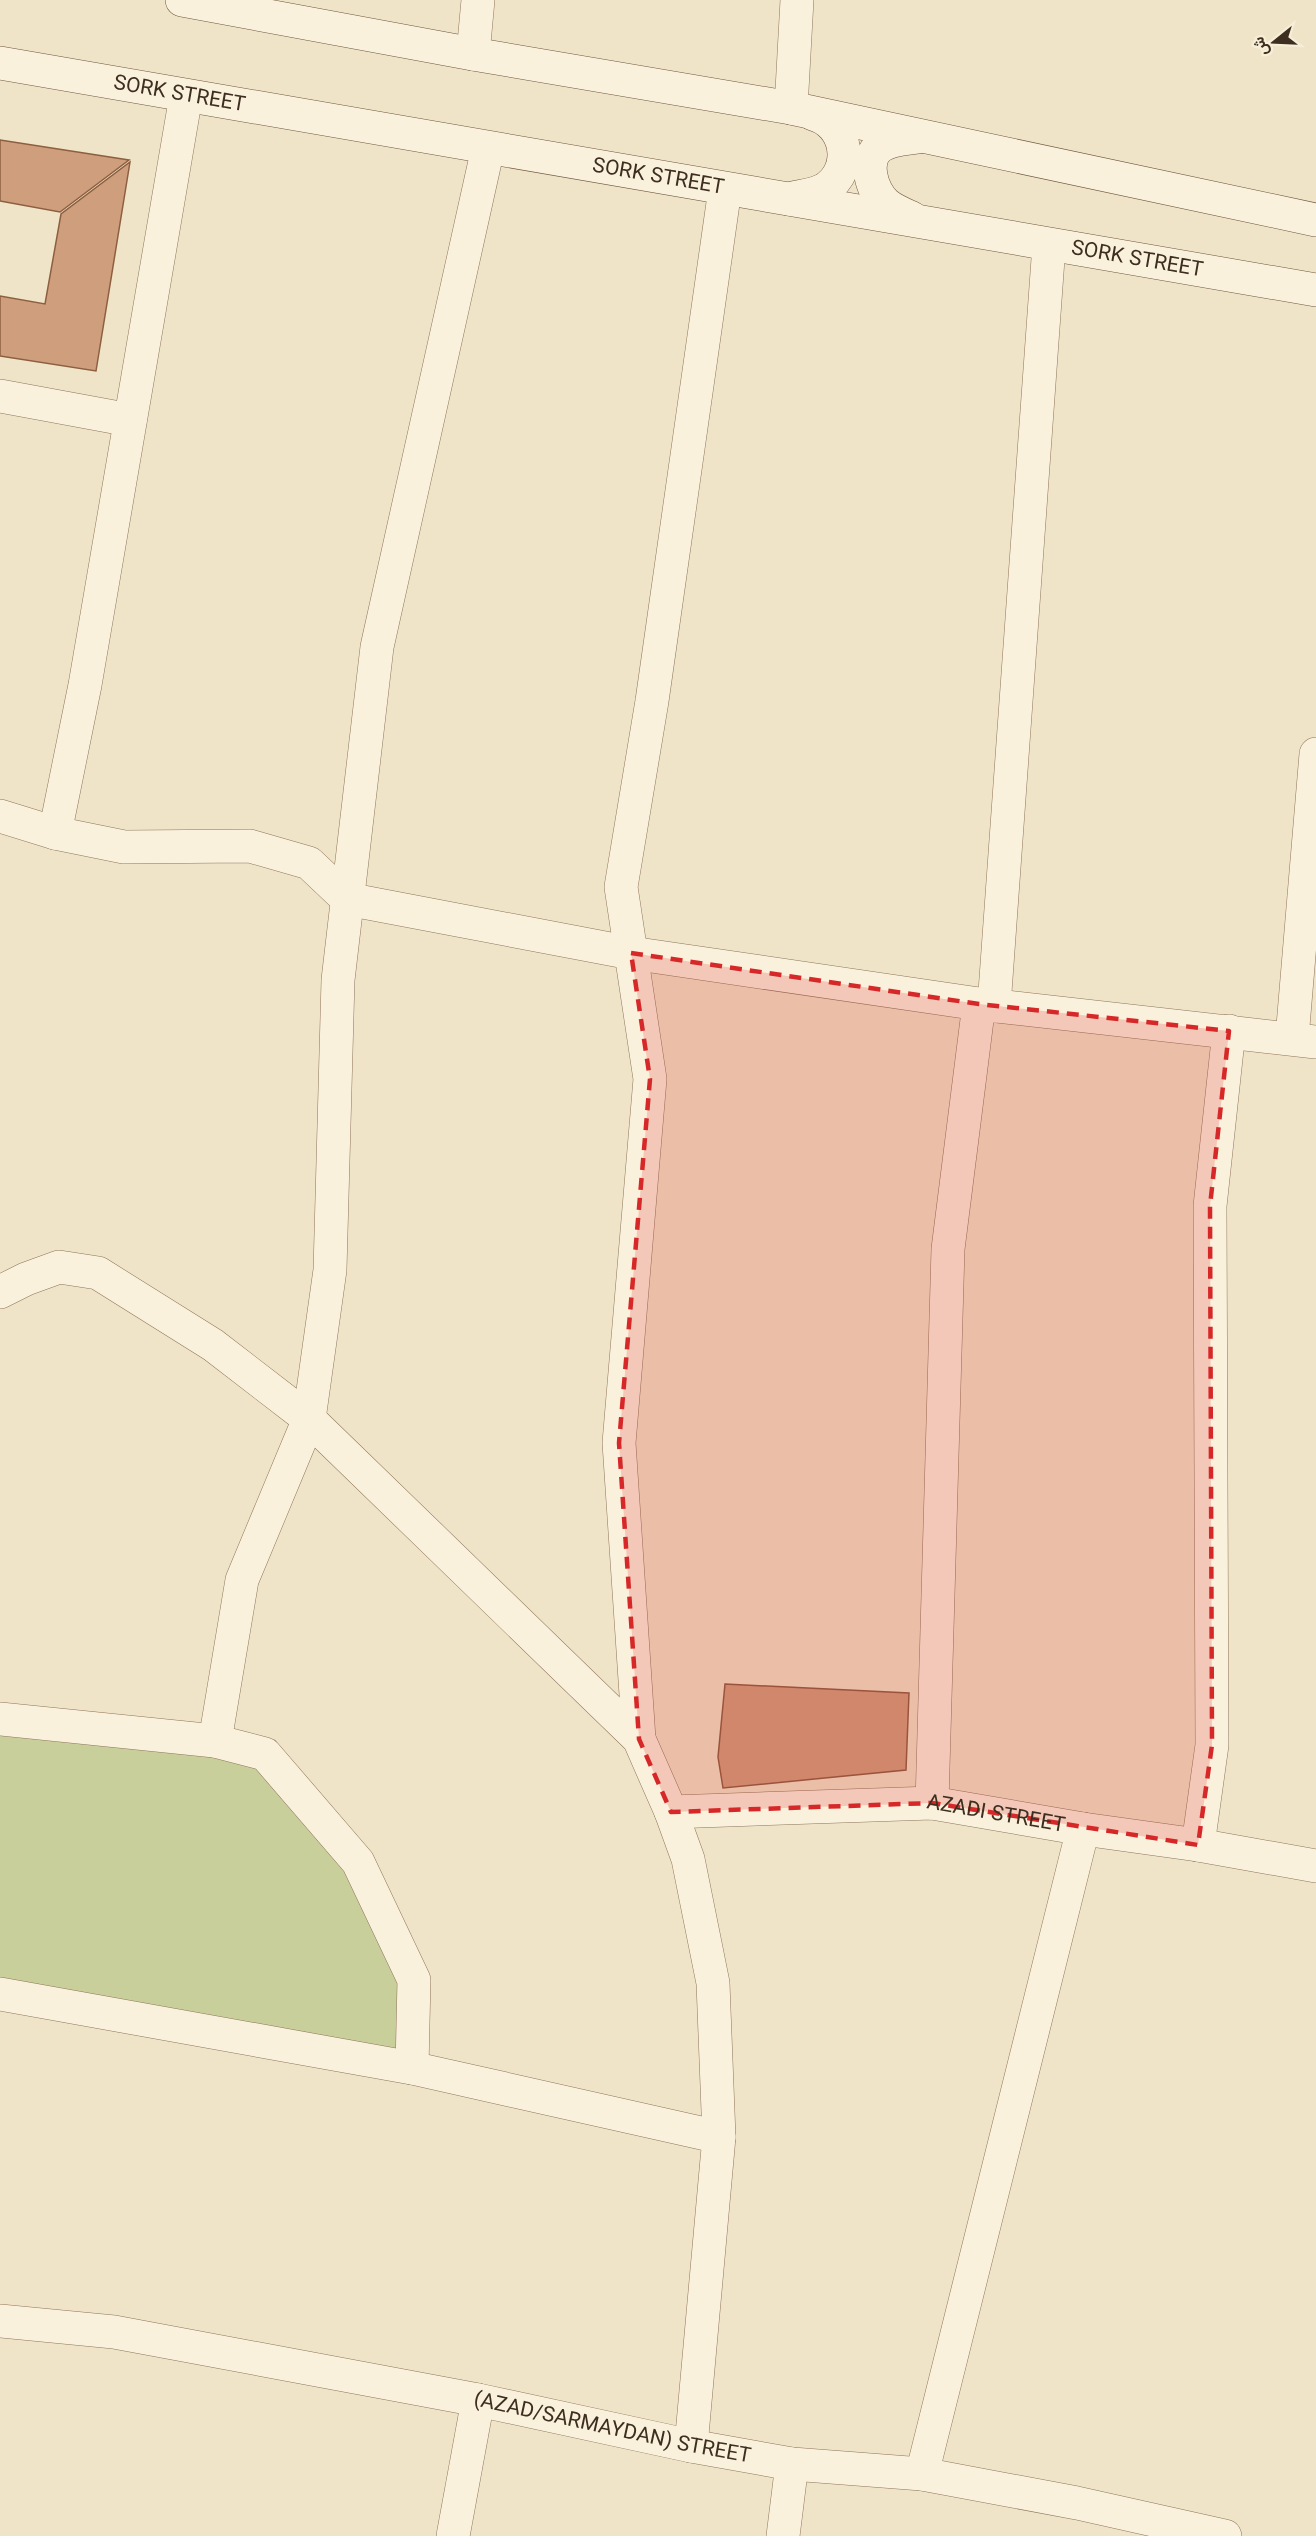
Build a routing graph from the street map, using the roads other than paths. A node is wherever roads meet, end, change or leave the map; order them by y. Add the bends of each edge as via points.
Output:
1 (478, 0) edge
2 (797, 0) edge
3 (197, 1) edge
4 (473, 54) junction
5 (0, 63) edge
6 (186, 96) junction
7 (791, 108) junction
8 (926, 136) junction
9 (488, 148) junction
10 (725, 189) junction
11 (787, 199) junction
12 (1316, 220) edge
13 (922, 223) junction
14 (1049, 245) junction
15 (1316, 290) edge
16 (0, 396) edge
17 (130, 420) junction
18 (1316, 754) edge
19 (0, 816) edge
20 (55, 832) junction
21 (347, 899) junction
22 (631, 953) junction
23 (986, 1005) junction
24 (1229, 1031) junction
25 (1304, 1040) edge
26 (0, 1292) edge
27 (309, 1419) junction
28 (0, 1719) edge
29 (639, 1739) junction
30 (215, 1741) junction
31 (932, 1803) junction
32 (671, 1812) junction
33 (1083, 1828) junction
34 (1198, 1845) junction
35 (1316, 1866) edge
36 (0, 1994) edge
37 (411, 2068) junction
38 (719, 2137) junction
39 (0, 2321) edge
40 (478, 2400) junction
41 (691, 2446) junction
42 (792, 2464) junction
43 (922, 2474) junction
44 (453, 2536) edge
45 (783, 2536) edge
46 (1225, 2536) edge

1 - 4 street
2 - 7 street
3 - 4 street
4 - 7 street
5 - 6 street, SORK STREET
6 - 9 street, SORK STREET
6 - 17 street
7 - 8 street
7 - 11 street via 821,116 831,123 843,142 844,159 838,176 826,188
8 - 12 street
8 - 13 street via 884,144 874,152 870,165 873,182 886,204
9 - 10 street, SORK STREET
9 - 21 street via 377,647
10 - 11 street, SORK STREET
10 - 22 street via 652,701 621,887
11 - 13 street, SORK STREET
13 - 14 street, SORK STREET
14 - 15 street, SORK STREET
14 - 23 street
16 - 17 street
17 - 20 street via 85,685
18 - 25 street
19 - 20 street
20 - 21 street via 124,847 250,846 309,863
21 - 22 street
21 - 27 street via 338,980 330,1270
22 - 23 street
22 - 29 street via 650,1079 619,1443
23 - 24 street
23 - 31 street via 948,1249
24 - 25 street
24 - 34 street via 1210,1206 1212,1746
26 - 27 street via 59,1267 98,1273 213,1345
27 - 29 street
27 - 30 street via 242,1580
28 - 30 street
29 - 32 street
30 - 37 street via 265,1754 358,1862 414,1980
31 - 32 street, AZADI STREET
31 - 33 street, AZADI STREET
32 - 38 street via 688,1859 713,1983
33 - 34 street, AZADI STREET
33 - 43 street
34 - 35 street, AZADI STREET
36 - 37 street
37 - 38 street
38 - 41 street
39 - 40 street, (AZAD/SARMAYDAN) STREET via 114,2332
40 - 41 street, (AZAD/SARMAYDAN) STREET
40 - 44 street
41 - 42 street, (AZAD/SARMAYDAN) STREET
42 - 43 street, (AZAD/SARMAYDAN) STREET
42 - 45 street
43 - 46 street, (AZAD/SARMAYDAN) STREET

